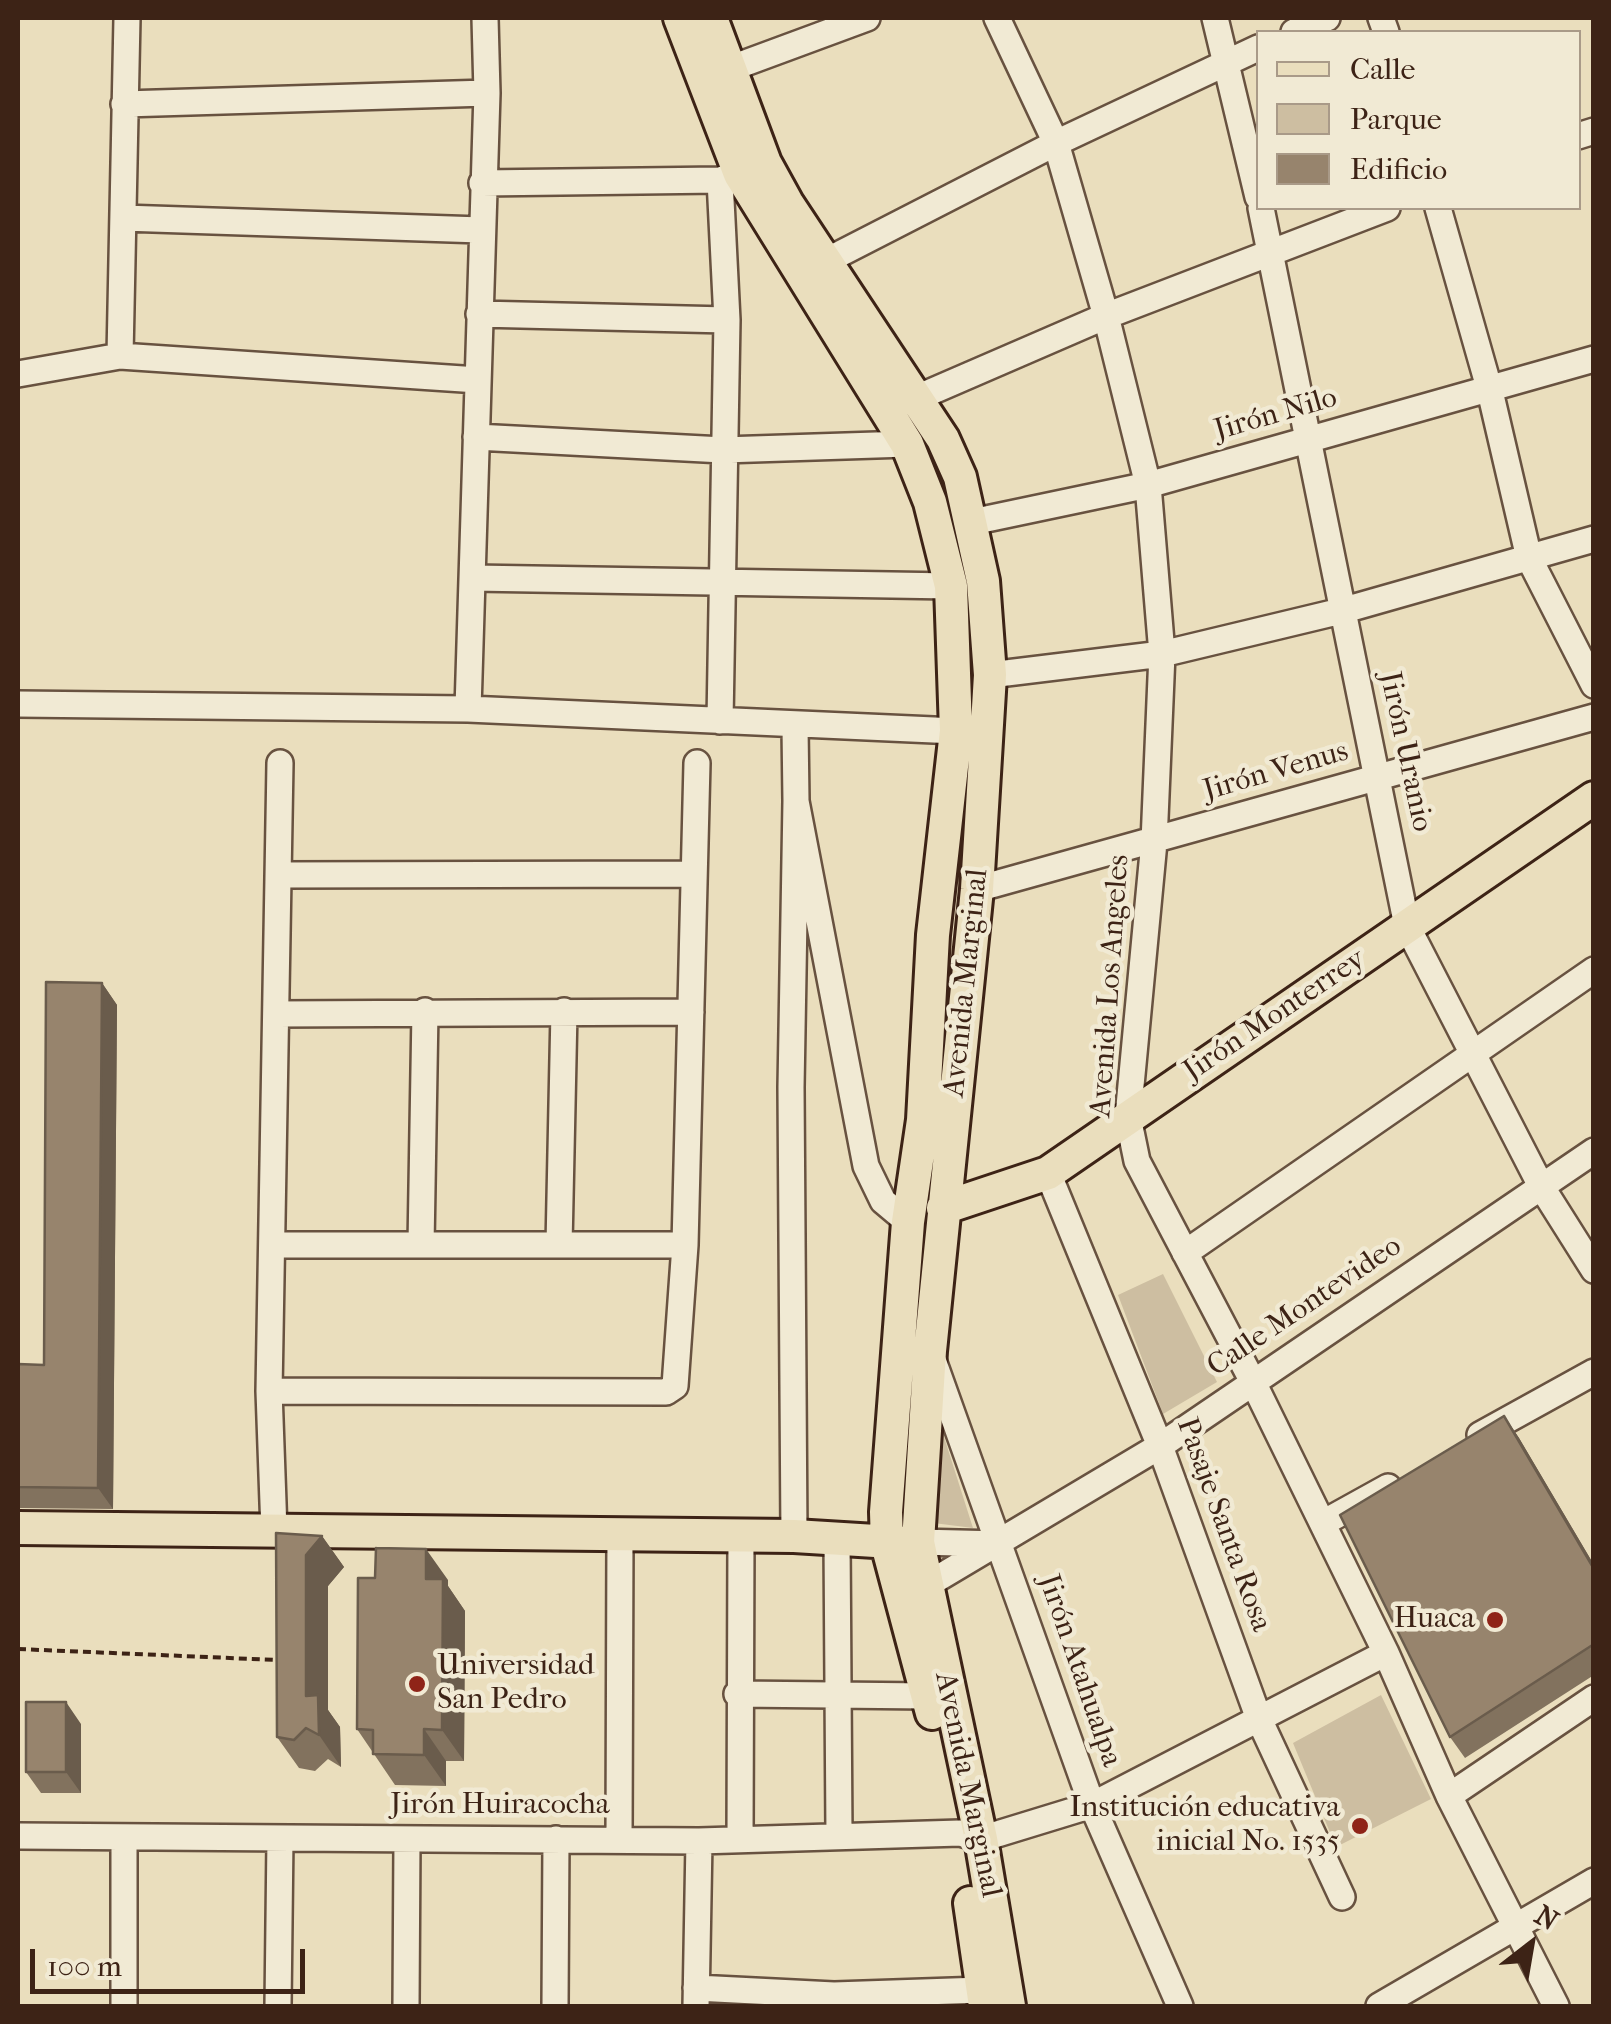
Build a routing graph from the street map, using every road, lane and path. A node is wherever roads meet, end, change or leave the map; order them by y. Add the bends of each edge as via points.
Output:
1 (127, 18) edge
2 (485, 18) edge
3 (680, 18) edge
4 (711, 18) edge
5 (867, 18) edge
6 (997, 18) edge
7 (1216, 18) edge
8 (1327, 18) edge
9 (1299, 30) edge
10 (1256, 49) edge
11 (1225, 63) junction
12 (730, 69) junction
13 (487, 93) junction
14 (124, 104) junction
15 (1056, 143) junction
16 (742, 172) junction
17 (482, 183) junction
18 (1256, 189) edge
19 (1261, 210) edge
20 (1382, 210) edge
21 (1439, 210) edge
22 (123, 218) junction
23 (481, 230) junction
24 (1272, 254) junction
25 (826, 261) junction
26 (479, 314) junction
27 (1106, 316) junction
28 (727, 320) junction
29 (120, 356) junction
30 (1594, 360) edge
31 (18, 374) edge
32 (478, 380) junction
33 (1490, 391) junction
34 (919, 397) junction
35 (476, 437) junction
36 (1311, 438) junction
37 (907, 444) junction
38 (723, 450) junction
39 (1148, 484) junction
40 (972, 522) junction
41 (1594, 539) edge
42 (1529, 558) junction
43 (473, 578) junction
44 (721, 582) junction
45 (951, 586) junction
46 (1341, 611) junction
47 (1162, 654) junction
48 (990, 675) junction
49 (1594, 685) edge
50 (18, 704) edge
51 (468, 709) junction
52 (1594, 718) edge
53 (720, 721) junction
54 (795, 727) junction
55 (956, 731) junction
56 (697, 763) dead end
57 (280, 764) dead end
58 (1379, 776) junction
59 (1594, 798) edge
60 (796, 801) junction
61 (1154, 842) junction
62 (694, 874) junction
63 (281, 875) junction
64 (978, 890) junction
65 (1407, 926) junction
66 (1594, 970) edge
67 (425, 1012) junction
68 (564, 1012) junction
69 (691, 1012) junction
70 (276, 1014) junction
71 (1473, 1051) junction
72 (1128, 1116) junction
73 (1594, 1151) edge
74 (1048, 1173) junction
75 (1541, 1186) junction
76 (944, 1208) junction
77 (908, 1222) junction
78 (274, 1245) junction
79 (421, 1245) junction
80 (558, 1245) junction
81 (685, 1246) junction
82 (1185, 1253) junction
83 (1594, 1270) edge
84 (930, 1351) junction
85 (1594, 1372) edge
86 (1253, 1382) junction
87 (269, 1391) junction
88 (1160, 1446) junction
89 (1458, 1448) edge
90 (1407, 1476) edge
91 (1323, 1524) junction
92 (18, 1528) edge
93 (274, 1530) junction
94 (620, 1534) junction
95 (741, 1536) junction
96 (794, 1536) junction
97 (837, 1539) junction
98 (903, 1543) junction
99 (1000, 1544) junction
100 (913, 1593) junction
101 (18, 1648) edge
102 (1386, 1653) junction
103 (290, 1661) edge
104 (737, 1694) junction
105 (840, 1695) junction
106 (928, 1696) junction
107 (1594, 1698) edge
108 (1260, 1719) junction
109 (1449, 1796) junction
110 (1092, 1805) junction
111 (18, 1836) edge
112 (838, 1836) junction
113 (970, 1836) junction
114 (124, 1837) junction
115 (280, 1838) junction
116 (407, 1839) junction
117 (618, 1839) junction
118 (740, 1839) junction
119 (556, 1840) junction
120 (700, 1841) junction
121 (1594, 1881) edge
122 (1342, 1897) dead end
123 (1517, 1928) junction
124 (696, 1997) edge
125 (992, 2001) edge
126 (834, 2003) edge
127 (124, 2006) edge
128 (278, 2006) edge
129 (406, 2006) edge
130 (555, 2006) edge
131 (1180, 2006) edge
132 (1379, 2006) edge
133 (1556, 2006) edge

1 - 14 street
2 - 13 street
3 - 16 main road, Avenida Marginal
4 - 12 main road, Avenida Marginal
5 - 12 street
6 - 15 street, Avenida Los Angeles
7 - 11 street
8 - 9 street
10 - 11 street
11 - 15 street
11 - 18 street
12 - 16 main road, Avenida Marginal
13 - 14 street
13 - 17 street
14 - 22 street
15 - 25 street
15 - 27 street, Avenida Los Angeles
16 - 17 street
16 - 25 main road, Avenida Marginal
16 - 28 street
16 - 37 main road, Avenida Marginal
17 - 23 street
19 - 24 street, Jirón Uranio
20 - 24 street
21 - 33 street
22 - 23 street
22 - 29 street
23 - 26 street
24 - 27 street
24 - 36 street, Jirón Uranio
25 - 34 main road, Avenida Marginal
26 - 28 street
26 - 32 street
27 - 34 street
27 - 39 street, Avenida Los Angeles
28 - 38 street
29 - 31 street
29 - 32 street
30 - 33 street, Jirón Nilo
32 - 35 street
33 - 36 street, Jirón Nilo
33 - 42 street
34 - 40 main road, Avenida Marginal via 960,477
35 - 38 street
35 - 43 street
36 - 39 street, Jirón Nilo
36 - 46 street, Jirón Uranio
37 - 38 street
37 - 45 main road, Avenida Marginal
38 - 44 street
39 - 40 street, Jirón Nilo
39 - 47 street, Avenida Los Angeles
40 - 48 main road, Avenida Marginal
41 - 42 street
42 - 46 street
42 - 49 street
43 - 44 street
43 - 51 street
44 - 45 street
44 - 53 street
45 - 55 main road, Avenida Marginal
46 - 47 street
46 - 58 street, Jirón Uranio
47 - 48 street
47 - 61 street, Avenida Los Angeles
48 - 64 main road, Avenida Marginal
50 - 51 street
51 - 53 street
52 - 58 street, Jirón Venus
53 - 54 street
54 - 55 street
54 - 60 street
55 - 77 main road, Avenida Marginal via 923,1120
56 - 62 street
57 - 63 street
58 - 61 street, Jirón Venus
58 - 65 street, Jirón Uranio
59 - 65 main road, Jirón Monterrey
60 - 77 street via 866,1166 883,1202
60 - 96 street
61 - 64 street, Jirón Venus
61 - 72 street, Avenida Los Angeles
62 - 63 street
62 - 69 street
63 - 70 street
64 - 76 main road, Avenida Marginal
65 - 71 street, Jirón Uranio
65 - 72 main road, Jirón Monterrey
66 - 71 street
67 - 68 street
67 - 70 street
67 - 79 street
68 - 69 street
68 - 80 street
69 - 81 street
70 - 78 street
71 - 75 street, Jirón Uranio
71 - 82 street
72 - 74 main road, Jirón Monterrey
72 - 82 street, Avenida Los Angeles via 1137,1161
73 - 75 street, Calle Montevideo
74 - 76 main road, Jirón Monterrey
74 - 88 street, Pasaje Santa Rosa
75 - 83 street, Jirón Uranio
75 - 86 street, Calle Montevideo
76 - 84 main road, Avenida Marginal
77 - 98 main road, Avenida Marginal via 886,1512
78 - 79 street
78 - 87 street
79 - 80 street
80 - 81 street
81 - 87 street via 678,1374 666,1392
82 - 86 street, Avenida Los Angeles
84 - 98 main road, Avenida Marginal
84 - 99 street, Jirón Atahualpa
85 - 89 street
86 - 88 street, Calle Montevideo
86 - 91 street, Avenida Los Angeles
87 - 93 street
88 - 99 street, Calle Montevideo
88 - 108 street, Pasaje Santa Rosa
90 - 91 street
91 - 102 street, Avenida Los Angeles
92 - 93 main road
93 - 94 main road
94 - 95 main road
94 - 117 street
95 - 96 main road
95 - 104 street
96 - 97 main road
97 - 98 main road
97 - 105 street
98 - 99 street
98 - 100 main road, Avenida Marginal
99 - 100 street, Calle Montevideo
99 - 110 street, Jirón Atahualpa
100 - 106 main road, Avenida Marginal via 909,1637
100 - 113 main road, Avenida Marginal
101 - 103 path
102 - 108 street, Jirón Huiracocha
102 - 109 street, Avenida Los Angeles
104 - 105 street
104 - 118 street
105 - 106 street
105 - 112 street
106 - 113 main road, Avenida Marginal
107 - 109 street
108 - 110 street, Jirón Huiracocha
108 - 122 street, Pasaje Santa Rosa
109 - 123 street, Avenida Los Angeles
110 - 113 street, Jirón Huiracocha
110 - 131 street, Jirón Atahualpa
111 - 114 street, Jirón Huiracocha
112 - 113 street, Jirón Huiracocha
112 - 118 street, Jirón Huiracocha
113 - 125 main road, Avenida Marginal
114 - 115 street, Jirón Huiracocha
114 - 127 street
115 - 116 street, Jirón Huiracocha
115 - 128 street
116 - 119 street, Jirón Huiracocha
116 - 129 street
117 - 119 street, Jirón Huiracocha
117 - 120 street, Jirón Huiracocha
118 - 120 street, Jirón Huiracocha
119 - 130 street
120 - 124 street
121 - 123 street
123 - 132 street
123 - 133 street, Avenida Los Angeles
124 - 126 street
125 - 126 street

